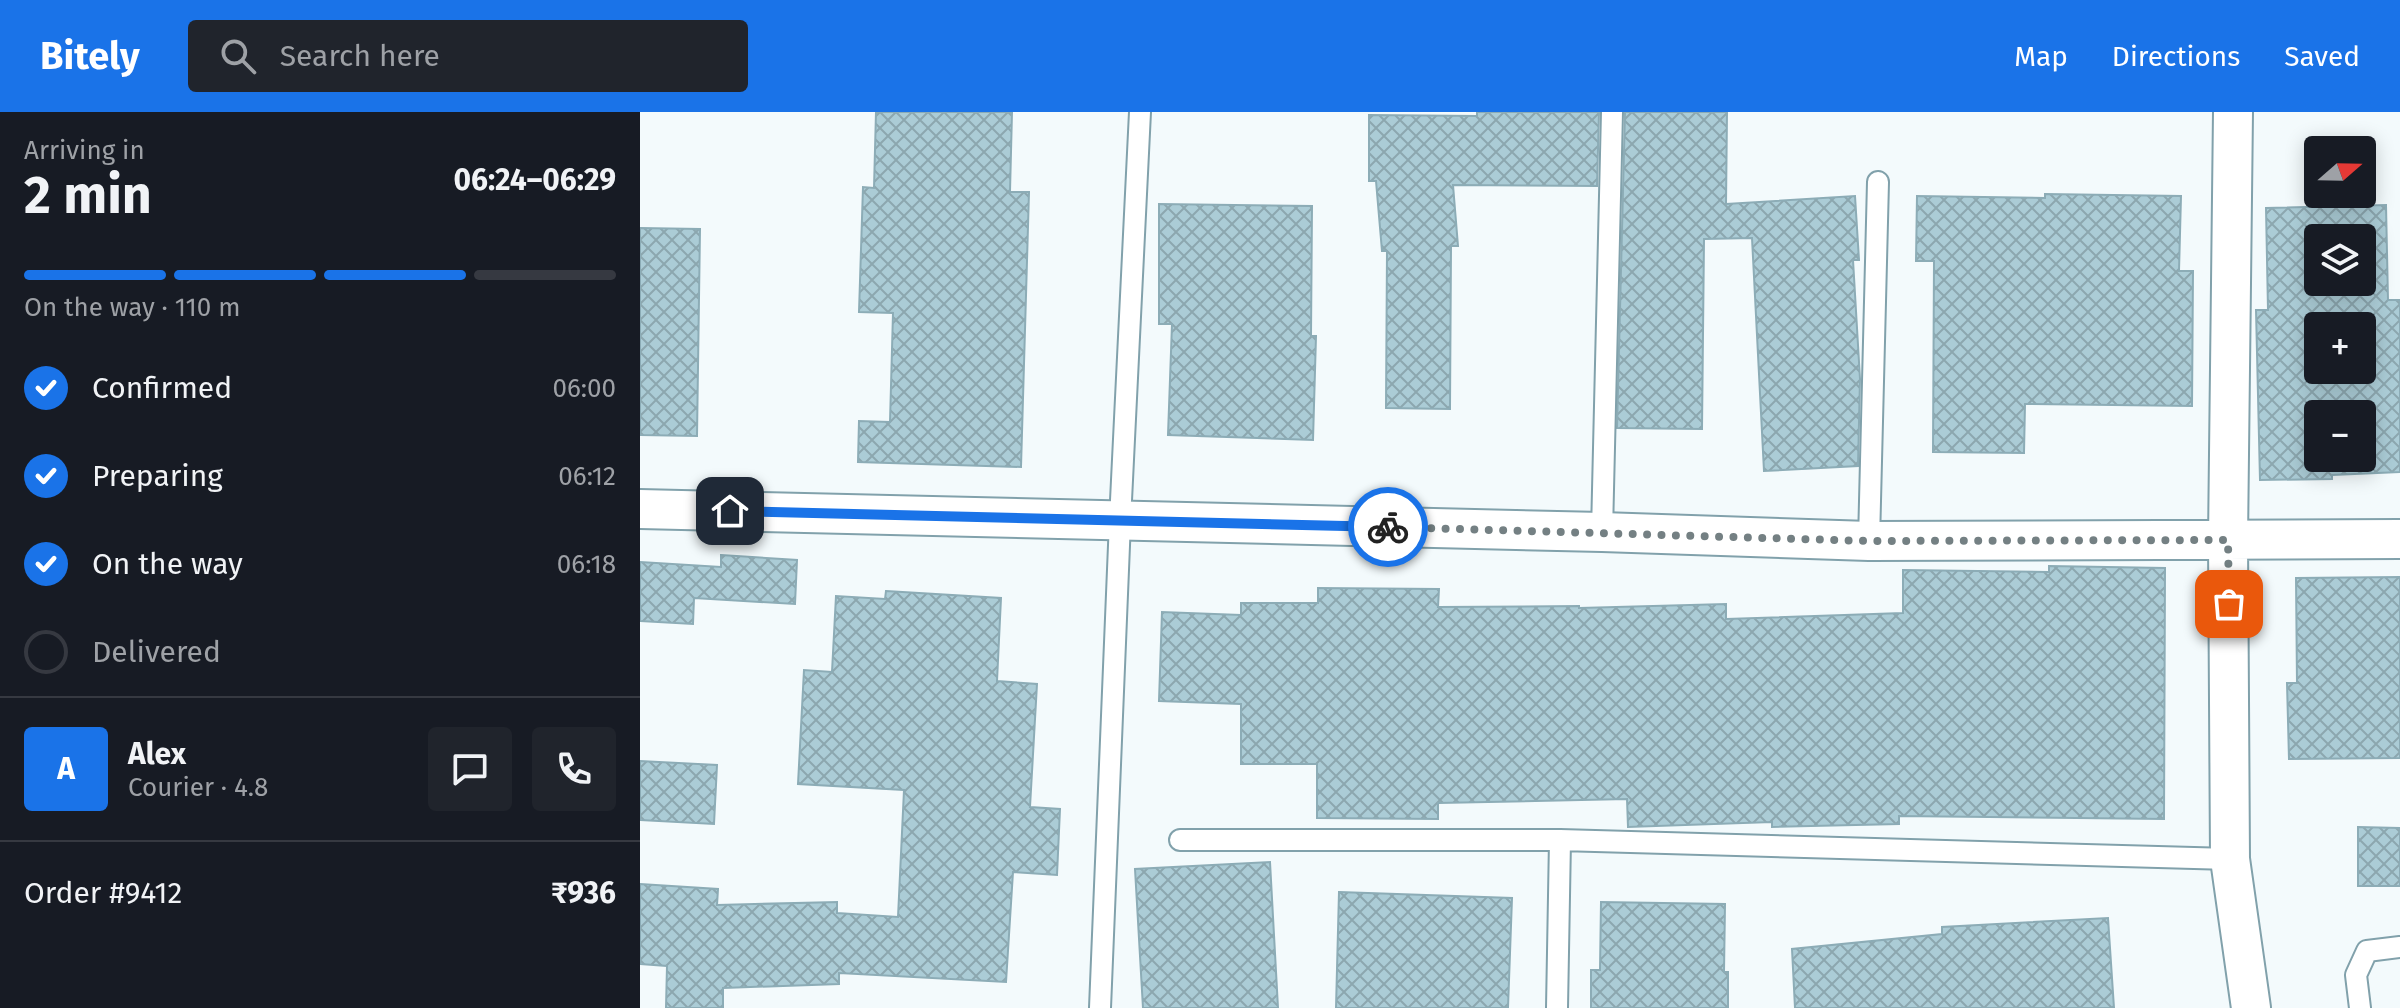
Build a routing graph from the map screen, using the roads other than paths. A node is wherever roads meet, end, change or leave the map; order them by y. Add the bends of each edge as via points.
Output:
1 (1140, 112) edge
2 (1612, 112) edge
3 (2233, 112) edge
4 (1878, 182) dead end
5 (640, 509) edge
6 (1120, 521) junction
7 (1602, 532) junction
8 (2400, 539) edge
9 (2228, 540) junction
10 (1869, 541) junction
11 (1180, 840) dead end
12 (1560, 840) junction
13 (2230, 859) junction
14 (2400, 947) edge
15 (1100, 1008) edge
16 (1557, 1008) edge
17 (2251, 1008) edge
18 (2360, 1008) edge

1 - 6 lane
2 - 7 lane
3 - 9 street
4 - 10 lane
5 - 6 street
6 - 7 street
6 - 15 lane
7 - 10 street
8 - 9 street
9 - 10 street
9 - 13 street
11 - 12 lane
12 - 13 lane
12 - 16 lane
13 - 17 street
14 - 18 lane via 2367,951 2356,975

